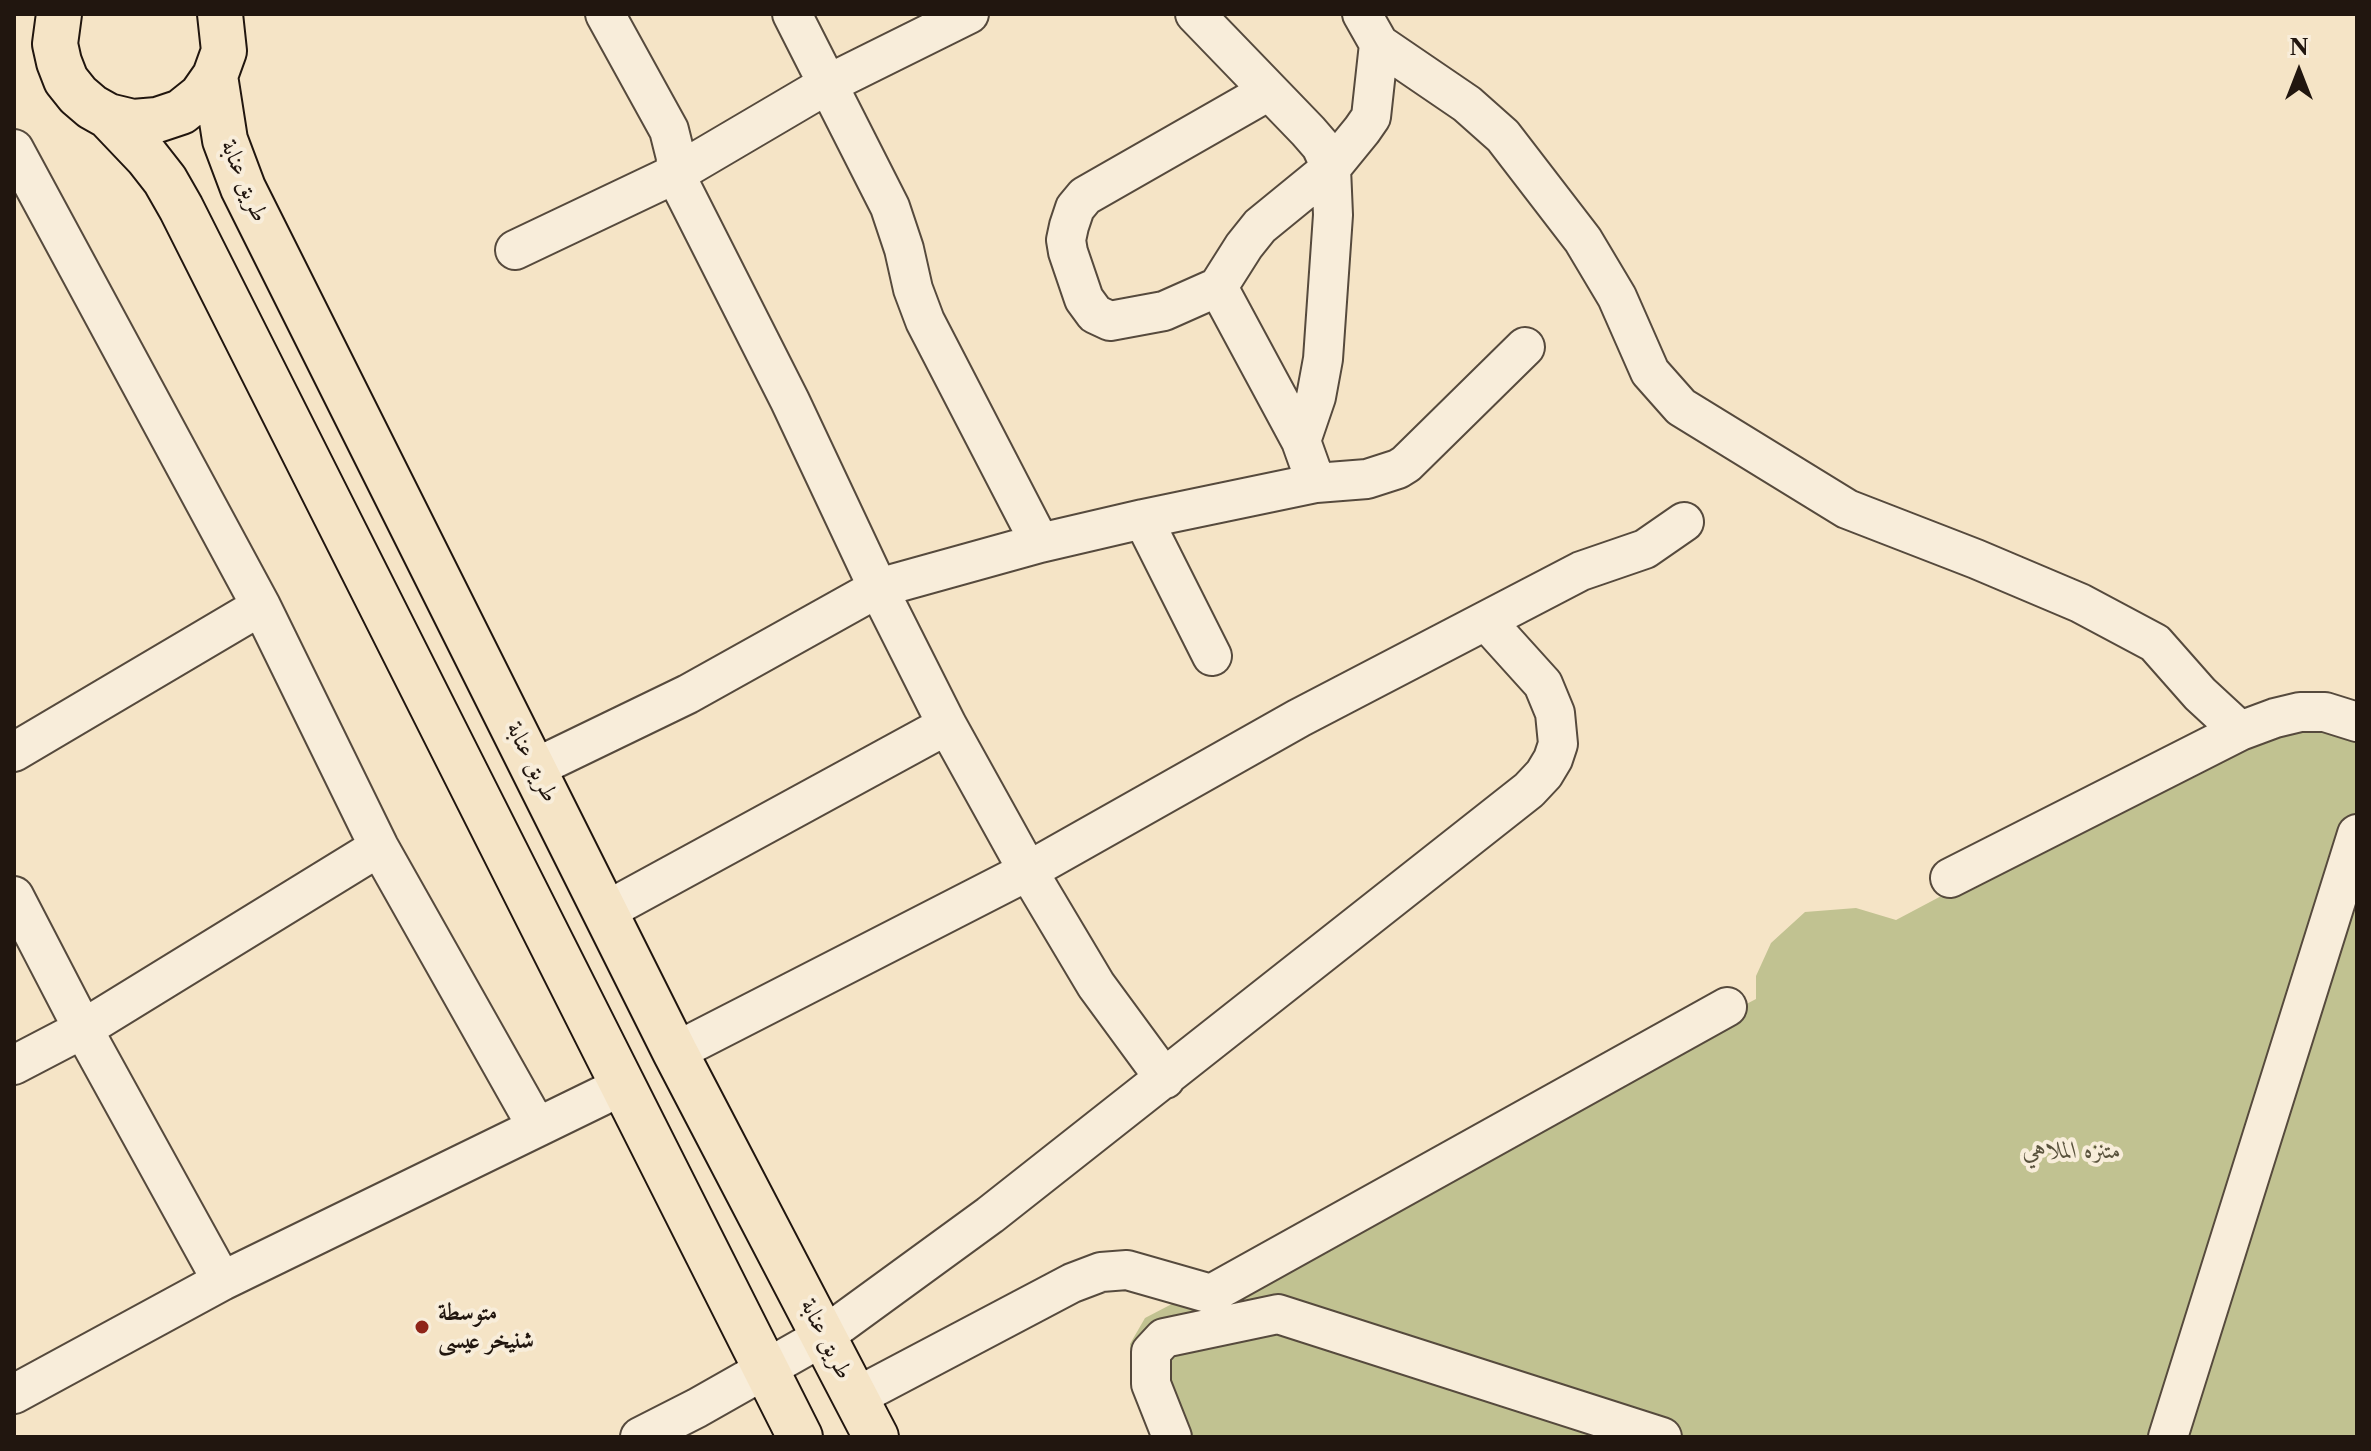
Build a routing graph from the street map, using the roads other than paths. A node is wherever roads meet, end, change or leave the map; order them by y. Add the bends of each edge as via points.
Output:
1 (220, 14) edge
2 (605, 14) edge
3 (792, 14) edge
4 (969, 14) edge
5 (1195, 14) edge
6 (50, 18) edge
7 (1370, 29) edge
8 (215, 76) junction
9 (828, 84) junction
10 (1267, 92) junction
11 (108, 116) junction
12 (14, 149) edge
13 (1331, 168) junction
14 (675, 174) junction
15 (515, 250) dead end
16 (1218, 287) junction
17 (1525, 347) dead end
18 (1301, 441) junction
19 (1316, 483) junction
20 (1143, 519) junction
21 (1684, 522) dead end
22 (1040, 543) junction
23 (878, 588) junction
24 (261, 606) junction
25 (1487, 622) junction
26 (1212, 656) dead end
27 (2357, 722) edge
28 (947, 725) junction
29 (2240, 731) junction
30 (14, 752) edge
31 (535, 768) junction
32 (2357, 834) edge
33 (379, 847) junction
34 (1028, 871) junction
35 (1950, 878) dead end
36 (14, 896) edge
37 (606, 911) junction
38 (1727, 1007) dead end
39 (83, 1029) junction
40 (675, 1052) junction
41 (14, 1065) edge
42 (1165, 1079) junction
43 (622, 1086) junction
44 (537, 1127) junction
45 (222, 1281) junction
46 (824, 1336) junction
47 (765, 1368) junction
48 (14, 1394) edge
49 (856, 1397) junction
50 (640, 1437) edge
51 (800, 1437) edge
52 (876, 1437) edge
53 (1172, 1437) edge
54 (1662, 1437) edge
55 (2168, 1437) edge

1 - 8 highway via 224,51
2 - 14 street via 669,130
3 - 9 street
4 - 9 street
5 - 10 street
6 - 11 highway via 66,80
7 - 13 street via 1371,117
7 - 29 street via 1503,136 1583,240 1617,297 1650,372 1681,407 1847,509 2080,603 2155,643
8 - 11 highway via 181,112 133,122
8 - 31 highway, طريق عنابة via 225,140 243,188
9 - 14 street
9 - 22 street via 890,207 925,321
10 - 13 street via 1321,146
10 - 16 street via 1085,196 1069,226 1068,252 1084,299 1095,314 1110,321 1164,311
11 - 43 highway via 147,157 181,208
12 - 24 street
13 - 16 street via 1260,226
13 - 18 street via 1323,359
14 - 15 street
14 - 23 street
16 - 18 street
17 - 19 street via 1406,464 1367,479
18 - 19 street
19 - 20 street
20 - 22 street
20 - 26 street
21 - 25 street via 1645,549 1581,571
22 - 23 street
23 - 28 street
23 - 31 street via 688,694
24 - 30 street
24 - 33 street
25 - 34 street via 1299,718
25 - 42 street via 1543,684 1555,713 1558,744 1544,774
27 - 29 street via 2325,712 2300,712
28 - 34 street
28 - 37 street
29 - 35 street
31 - 37 highway, طريق عنابة
32 - 55 street
33 - 39 street
33 - 44 street
34 - 40 street
34 - 42 street via 1096,985
36 - 39 street
37 - 40 highway, طريق عنابة
38 - 49 street via 1211,1294 1127,1270 1101,1272
39 - 41 street
39 - 45 street
40 - 46 highway, طريق عنابة
42 - 46 street
43 - 44 street
43 - 47 highway
44 - 45 street
45 - 48 street
46 - 47 street
46 - 49 highway, طريق عنابة
47 - 50 street
47 - 51 highway
49 - 52 highway, طريق عنابة
53 - 54 street via 1151,1384 1151,1352 1164,1338 1278,1314

